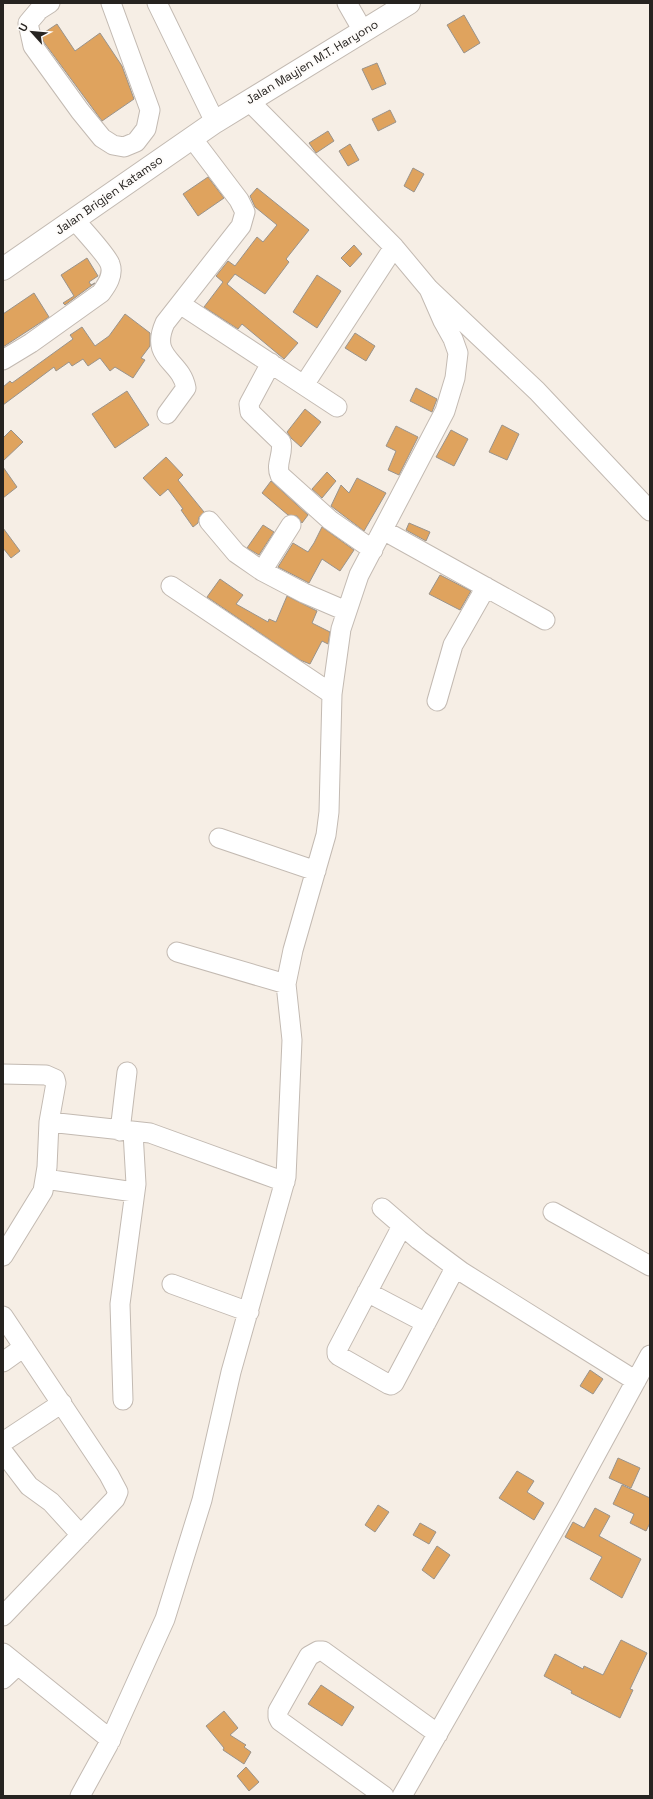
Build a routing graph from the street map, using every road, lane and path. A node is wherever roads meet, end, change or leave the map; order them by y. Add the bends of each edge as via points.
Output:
1 (50, 3) edge
2 (111, 3) edge
3 (158, 3) edge
4 (347, 3) edge
5 (409, 3) edge
6 (363, 31) junction
7 (249, 101) junction
8 (215, 122) junction
9 (192, 138) junction
10 (74, 219) junction
11 (394, 247) junction
12 (3, 269) edge
13 (429, 289) junction
14 (180, 304) junction
15 (3, 360) edge
16 (271, 363) junction
17 (304, 385) junction
18 (337, 407) dead end
19 (167, 414) dead end
20 (650, 511) edge
21 (209, 521) dead end
22 (291, 525) dead end
23 (383, 530) junction
24 (373, 550) junction
25 (262, 572) junction
26 (171, 586) dead end
27 (486, 588) junction
28 (346, 611) junction
29 (545, 620) dead end
30 (332, 694) junction
31 (437, 701) dead end
32 (219, 838) dead end
33 (316, 871) junction
34 (177, 952) dead end
35 (286, 984) junction
36 (127, 1072) dead end
37 (3, 1074) edge
38 (50, 1122) junction
39 (126, 1132) junction
40 (45, 1179) junction
41 (285, 1182) junction
42 (134, 1192) junction
43 (382, 1208) dead end
44 (553, 1212) dead end
45 (402, 1226) junction
46 (3, 1256) edge
47 (650, 1266) edge
48 (456, 1268) junction
49 (172, 1284) dead end
50 (367, 1292) junction
51 (249, 1312) junction
52 (3, 1316) edge
53 (426, 1323) junction
54 (24, 1347) junction
55 (650, 1354) edge
56 (3, 1362) edge
57 (642, 1378) edge
58 (124, 1400) dead end
59 (62, 1403) junction
60 (3, 1442) edge
61 (3, 1452) edge
62 (81, 1536) junction
63 (3, 1616) edge
64 (3, 1653) edge
65 (18, 1666) junction
66 (3, 1679) edge
67 (438, 1734) junction
68 (111, 1740) junction
69 (80, 1796) edge
70 (384, 1796) edge
71 (402, 1796) edge

1 - 2 street via 39,10 28,24 33,46 102,138 113,145 124,147 136,142 146,129 150,110
3 - 8 street
4 - 6 street
5 - 6 main road, Jalan Mayjen M.T. Haryono
6 - 7 main road, Jalan Mayjen M.T. Haryono
7 - 8 main road, Jalan Mayjen M.T. Haryono
7 - 11 street
8 - 9 main road, Jalan Brigjen Katamso
9 - 10 main road, Jalan Brigjen Katamso
9 - 14 street via 239,200 245,212 241,226
10 - 12 main road, Jalan Brigjen Katamso
10 - 15 street via 110,263 111,274 108,284 100,293
11 - 13 street
11 - 17 street
13 - 20 street via 537,391
13 - 23 street via 458,353 454,378 445,411
14 - 16 street
14 - 19 street via 165,323 160,343 162,352 179,372 186,388
16 - 17 street
16 - 24 street via 249,404 250,412 281,442 278,463 280,475 330,520
17 - 18 street
21 - 25 street via 236,553
22 - 25 street
23 - 24 street
23 - 27 street
24 - 28 street via 359,575
25 - 28 street
26 - 30 street
27 - 29 street
27 - 31 street via 453,645
28 - 30 street
30 - 33 street via 329,812 326,835
32 - 33 street
33 - 35 street
34 - 35 street
35 - 41 street via 292,1040
36 - 39 street
37 - 38 street via 46,1075 55,1079
38 - 39 street
38 - 40 street
39 - 41 street via 150,1133
39 - 42 street via 136,1184
40 - 42 street
40 - 46 street via 43,1190
41 - 51 street
42 - 58 street via 120,1304
43 - 45 street
44 - 47 street
45 - 48 street
45 - 50 street
48 - 53 street
48 - 57 street
49 - 51 street
50 - 53 street
50 - 53 street via 336,1354 388,1384 394,1383
51 - 68 street via 231,1372 202,1500 165,1619
52 - 54 street
54 - 56 street
54 - 59 street
55 - 57 street
57 - 67 street
59 - 60 street
59 - 62 street via 118,1492 115,1499
61 - 62 street via 30,1486 51,1502
62 - 63 street
64 - 65 street
65 - 66 street
65 - 68 street
67 - 70 street via 323,1651 314,1652 309,1656 278,1711 278,1717
67 - 71 street
68 - 69 street

